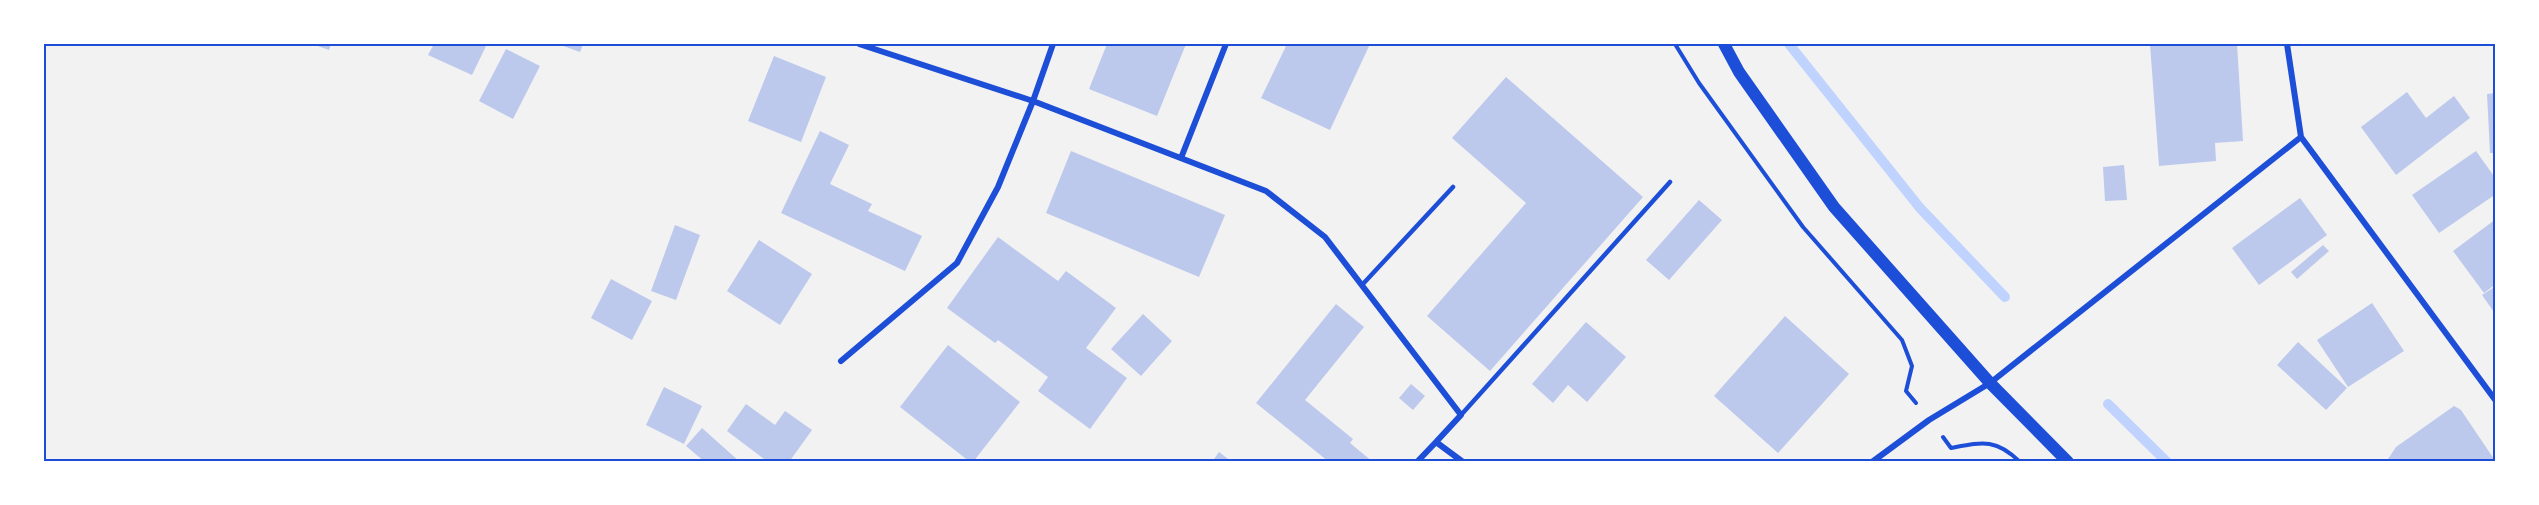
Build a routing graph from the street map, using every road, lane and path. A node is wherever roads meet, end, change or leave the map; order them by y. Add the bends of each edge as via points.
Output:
1 (858, 44) edge
2 (1053, 44) edge
3 (1226, 44) edge
4 (1675, 44) edge
5 (1724, 44) edge
6 (2288, 44) edge
7 (1033, 101) junction
8 (2301, 137) junction
9 (1181, 158) junction
10 (1670, 182) dead end
11 (1454, 187) dead end
12 (1362, 285) junction
13 (841, 361) dead end
14 (1990, 383) junction
15 (2496, 401) edge
16 (1461, 415) junction
17 (1929, 420) junction
18 (1436, 442) junction
19 (1417, 462) edge
20 (1463, 462) edge
21 (1872, 462) edge
22 (2020, 462) edge
23 (2068, 462) edge

1 - 7 street
2 - 7 street
3 - 9 street
4 - 17 path via 1803,227 1902,340 1912,366 1906,391
5 - 14 main road via 1739,72 1834,207
6 - 8 street
7 - 9 street
7 - 13 street via 998,187 957,263
8 - 14 street
8 - 15 street
9 - 12 street via 1266,191 1325,237
10 - 16 lane
11 - 12 lane
12 - 16 street
14 - 17 street
14 - 23 main road
16 - 18 street
17 - 21 street
17 - 22 path via 1951,448 1980,442 2007,448
18 - 19 street
18 - 20 street

